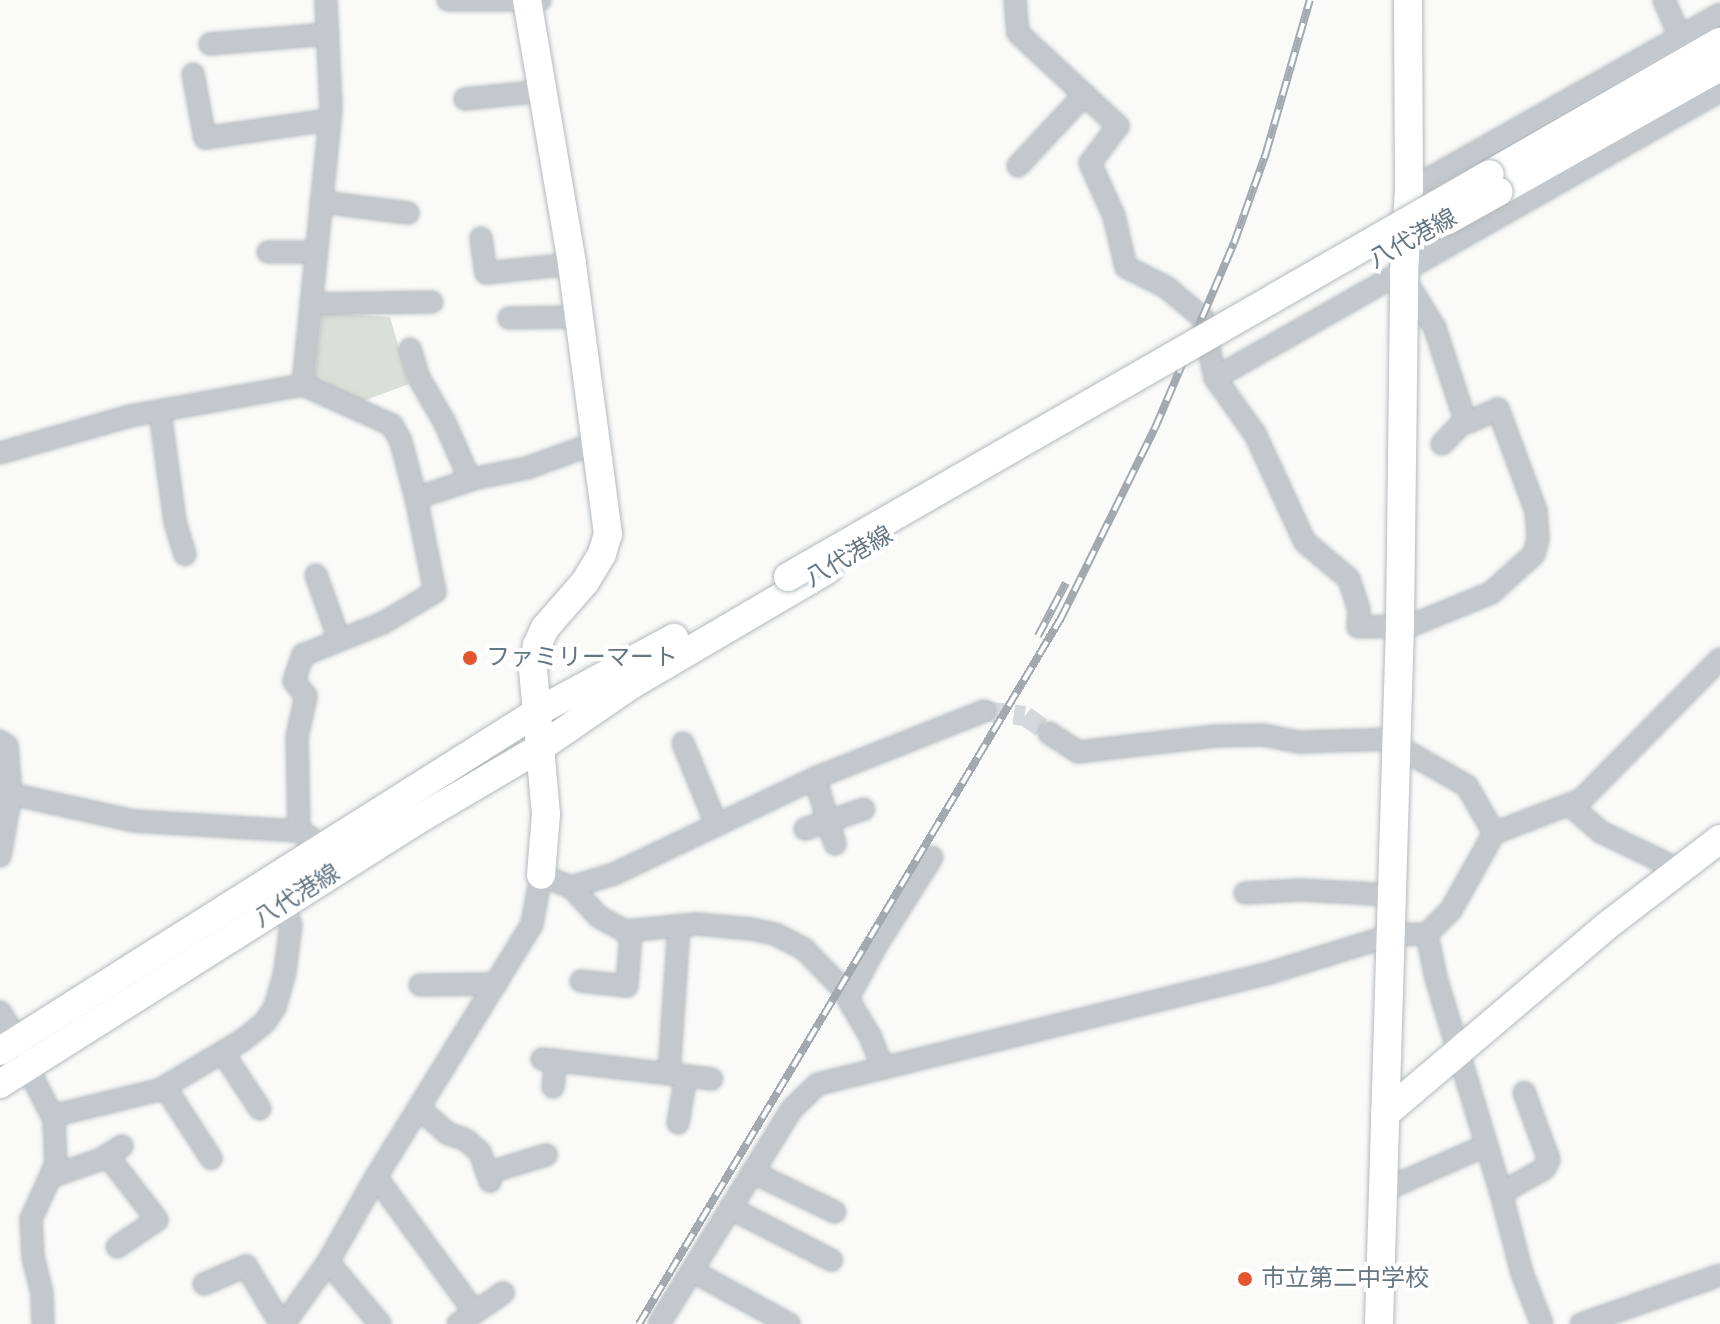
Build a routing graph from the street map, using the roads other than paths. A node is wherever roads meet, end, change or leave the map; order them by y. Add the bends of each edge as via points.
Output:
1 (326, 0) edge
2 (448, 0) edge
3 (527, 0) edge
4 (540, 0) edge
5 (1015, 0) edge
6 (1408, 0) edge
7 (1664, 0) edge
8 (1720, 14) edge
9 (328, 34) junction
10 (1680, 37) junction
11 (1720, 42) edge
12 (210, 44) dead end
13 (1720, 67) edge
14 (190, 82) dead end
15 (543, 91) junction
16 (1720, 91) edge
17 (1085, 94) junction
18 (465, 99) dead end
19 (329, 120) junction
20 (1018, 166) dead end
21 (1494, 183) junction
22 (1409, 190) junction
23 (321, 202) junction
24 (408, 213) dead end
25 (481, 238) dead end
26 (268, 252) dead end
27 (316, 252) junction
28 (572, 264) junction
29 (1404, 273) junction
30 (432, 302) dead end
31 (311, 304) junction
32 (578, 317) junction
33 (509, 318) dead end
34 (410, 349) dead end
35 (1215, 378) junction
36 (303, 385) junction
37 (160, 412) junction
38 (1465, 420) junction
39 (598, 442) junction
40 (1442, 444) dead end
41 (0, 453) edge
42 (470, 480) junction
43 (416, 498) junction
44 (185, 555) dead end
45 (316, 575) dead end
46 (1400, 624) junction
47 (339, 639) junction
48 (1720, 659) edge
49 (984, 711) tunnel mouth
50 (537, 712) junction
51 (1049, 733) tunnel mouth
52 (0, 741) edge
53 (1397, 742) junction
54 (683, 743) dead end
55 (538, 749) junction
56 (815, 778) junction
57 (11, 794) junction
58 (1571, 806) junction
59 (864, 809) dead end
60 (828, 821) junction
61 (716, 824) junction
62 (805, 829) dead end
63 (1494, 833) junction
64 (1720, 839) edge
65 (308, 841) junction
66 (835, 844) dead end
67 (0, 856) edge
68 (932, 857) dead end
69 (1680, 870) junction
70 (541, 875) junction
71 (571, 887) junction
72 (1245, 893) dead end
73 (1393, 895) junction
74 (283, 905) junction
75 (679, 925) junction
76 (631, 932) junction
77 (1427, 934) junction
78 (1392, 935) junction
79 (581, 981) dead end
80 (496, 984) junction
81 (420, 985) dead end
82 (848, 998) junction
83 (0, 1012) edge
84 (8, 1046) edge
85 (223, 1053) junction
86 (1458, 1053) junction
87 (27, 1067) junction
88 (883, 1068) junction
89 (677, 1075) junction
90 (712, 1079) dead end
91 (0, 1084) edge
92 (165, 1087) junction
93 (553, 1087) dead end
94 (1524, 1092) dead end
95 (419, 1108) junction
96 (260, 1109) dead end
97 (1385, 1114) junction
98 (52, 1116) junction
99 (678, 1123) dead end
100 (1487, 1145) junction
101 (546, 1155) dead end
102 (211, 1158) dead end
103 (752, 1172) junction
104 (50, 1177) junction
105 (376, 1177) junction
106 (1383, 1183) junction
107 (1501, 1193) junction
108 (730, 1208) junction
109 (835, 1212) dead end
110 (117, 1247) dead end
111 (831, 1260) dead end
112 (328, 1262) junction
113 (692, 1271) junction
114 (1720, 1275) edge
115 (204, 1284) dead end
116 (503, 1293) dead end
117 (467, 1318) edge
118 (762, 1318) edge
119 (43, 1324) edge
120 (282, 1324) edge
121 (380, 1324) edge
122 (659, 1324) edge
123 (789, 1324) edge
124 (1379, 1324) edge
125 (1542, 1324) edge
126 (1581, 1324) edge

1 - 9 street
2 - 3 street
3 - 4 street
3 - 15 main road
5 - 17 street via 1018,33
6 - 22 main road
7 - 10 street
8 - 10 street
9 - 12 street
9 - 19 street
10 - 22 street
11 - 21 main road, 八代港線
13 - 21 main road, 八代港線
14 - 19 street via 205,138
15 - 18 street
15 - 28 main road
16 - 29 street
17 - 20 street
17 - 35 street via 1118,126 1090,163 1114,216 1126,267 1166,287 1203,318
19 - 23 street
21 - 50 main road, 八代港線, bridge
21 - 55 main road, 八代港線, bridge via 631,685
22 - 29 main road
23 - 24 street
23 - 27 street
25 - 28 street via 486,273
26 - 27 street
27 - 31 street
28 - 32 main road
29 - 35 street
29 - 38 street via 1435,328
29 - 46 main road
30 - 31 street
31 - 36 street
32 - 33 street
32 - 39 main road
34 - 42 street
35 - 46 street via 1255,434 1305,542 1349,579 1359,609 1358,627
36 - 37 street
36 - 43 street via 392,425
37 - 41 street via 120,418
37 - 44 street via 175,522
38 - 40 street
38 - 46 street via 1498,409 1536,511 1534,554 1491,593 1410,626
39 - 42 street via 527,468
39 - 50 main road via 608,534 585,582 537,645
42 - 43 street
43 - 47 street via 435,592 383,623
45 - 47 street
46 - 53 main road
47 - 65 street via 303,655 294,681 306,696 297,737
48 - 58 street via 1613,771
49 - 56 street
50 - 55 main road
50 - 65 main road, 八代港線
51 - 53 street via 1078,752 1216,736
52 - 57 street via 7,746
53 - 63 street via 1467,786
53 - 73 main road
54 - 61 street
55 - 70 main road via 546,814
55 - 74 main road, 八代港線
56 - 60 street
56 - 61 street
57 - 65 street via 134,821
57 - 67 street
58 - 63 street
58 - 69 street via 1601,832
59 - 60 street
60 - 62 street
60 - 66 street
61 - 71 street via 614,874
63 - 77 street via 1451,910
64 - 69 main road
65 - 84 main road, 八代港線
68 - 82 street
69 - 86 main road
70 - 71 street
70 - 80 street via 532,924
71 - 76 street via 599,917
72 - 73 street
73 - 78 main road
74 - 85 street via 291,925 275,1007 265,1022
74 - 87 main road, 八代港線
75 - 76 street
75 - 82 street via 775,934 804,949
75 - 89 street
76 - 79 street via 627,986
77 - 78 street
77 - 86 street
78 - 88 street via 1266,974
78 - 97 main road
80 - 81 street
80 - 95 street
82 - 88 street
83 - 84 street
85 - 92 street
85 - 96 street
86 - 97 main road
86 - 100 street
87 - 91 main road, 八代港線
87 - 98 street
88 - 103 street via 818,1084 805,1093
89 - 90 street
89 - 93 street via 549,1060
89 - 99 street
92 - 98 street
92 - 102 street
94 - 107 street via 1549,1160 1544,1169
95 - 101 street via 480,1152 488,1177
95 - 105 street
97 - 106 main road
98 - 104 street via 56,1164
100 - 106 street via 1396,1185
100 - 107 street
103 - 108 street
103 - 109 street
104 - 110 street via 115,1150 165,1215
104 - 119 street via 31,1219
105 - 112 street
105 - 117 street
106 - 124 main road
107 - 125 street
108 - 111 street via 774,1237
108 - 113 street
112 - 120 street
112 - 121 street
113 - 118 street
113 - 122 street
114 - 126 street
115 - 120 street via 246,1266
116 - 117 street
118 - 123 street

